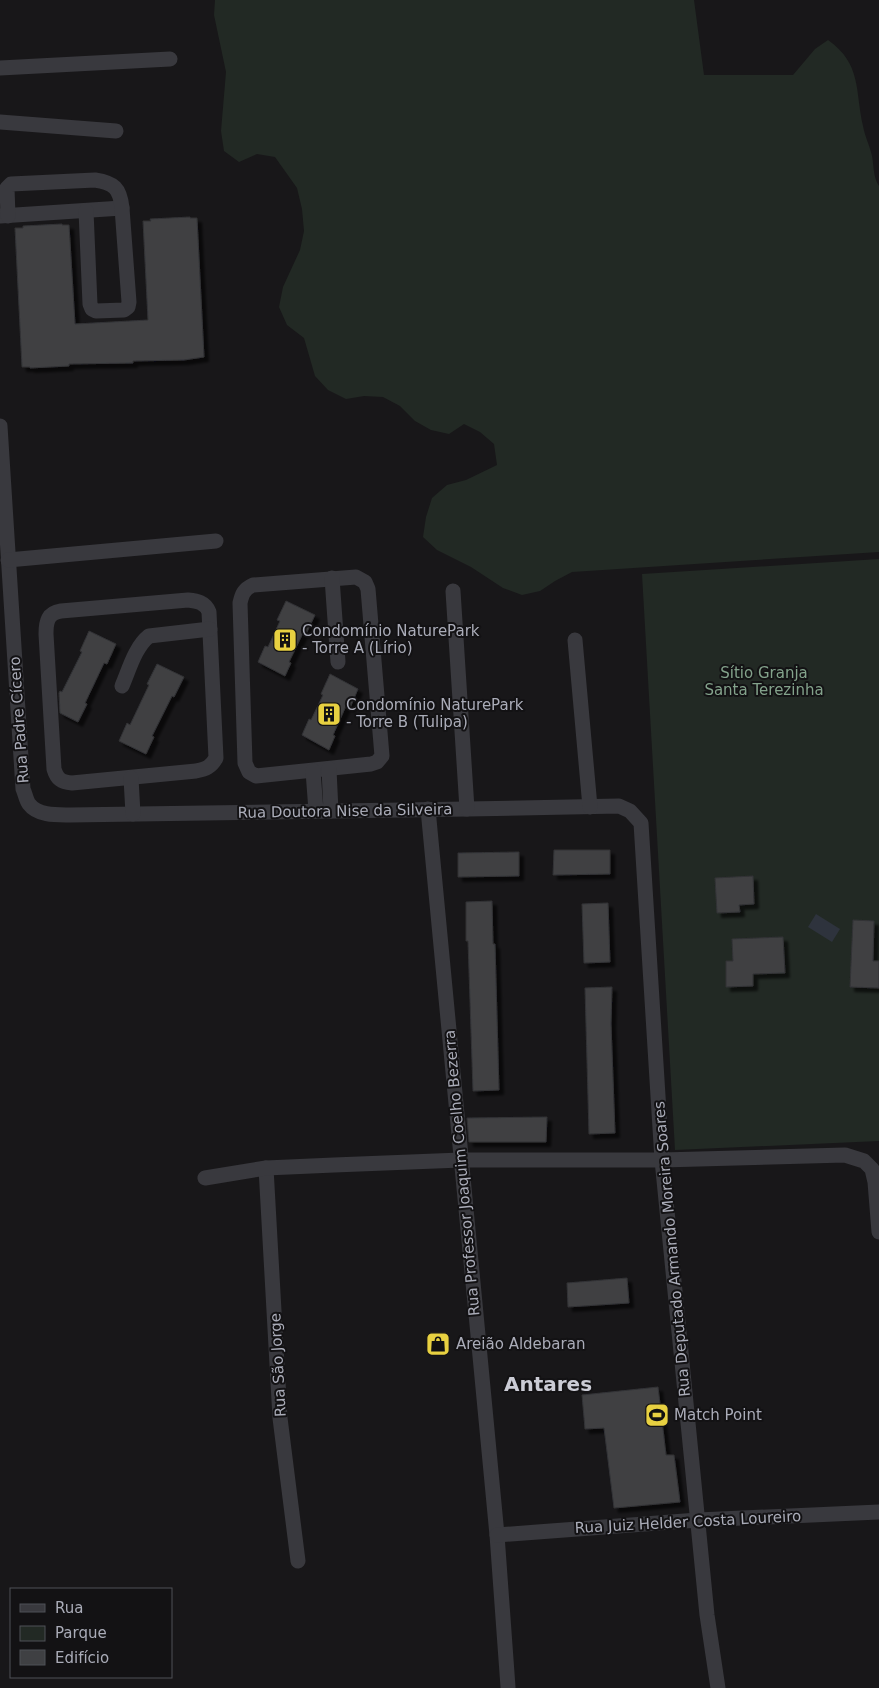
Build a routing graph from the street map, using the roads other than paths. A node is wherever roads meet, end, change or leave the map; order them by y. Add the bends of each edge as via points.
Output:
1 (170, 60) dead end
2 (0, 68) edge
3 (0, 122) edge
4 (116, 131) dead end
5 (122, 208) junction
6 (86, 211) junction
7 (4, 216) edge
8 (0, 426) edge
9 (216, 542) dead end
10 (8, 560) junction
11 (332, 578) junction
12 (453, 590) dead end
13 (210, 629) junction
14 (575, 640) dead end
15 (338, 662) dead end
16 (122, 686) dead end
17 (329, 769) junction
18 (313, 771) junction
19 (131, 778) junction
20 (29, 804) joint
21 (590, 807) junction
22 (428, 809) junction
23 (467, 809) junction
24 (316, 811) junction
25 (331, 811) junction
26 (133, 814) junction
27 (643, 839) joint
28 (461, 1160) junction
29 (662, 1160) junction
30 (266, 1168) junction
31 (205, 1178) dead end
32 (879, 1232) edge
33 (879, 1512) edge
34 (698, 1520) junction
35 (497, 1535) junction
36 (298, 1561) dead end
37 (508, 1686) dead end
38 (718, 1688) edge

1 - 2 street
3 - 4 street
5 - 6 street
5 - 6 street via 129,302 124,310 96,311 90,304
5 - 7 street via 118,192 105,182 11,184 7,188
6 - 7 street
8 - 10 street, Rua Padre Cícero
9 - 10 street
10 - 20 street, Rua Padre Cícero via 23,789
11 - 15 street
11 - 17 street via 356,577 365,582 368,589 382,756 377,762
11 - 18 street via 253,585 246,588 240,603 245,763 249,772 262,777
12 - 23 street
13 - 16 street via 149,636 139,648
13 - 19 street via 216,758 213,764 206,769
13 - 19 street via 207,606 196,601 61,611 49,616 46,634 56,776 61,781 72,783
14 - 21 street
17 - 18 street
17 - 25 street
18 - 24 street
19 - 26 street
20 - 26 street, Rua Doutora Nise da Silveira via 53,815
21 - 23 street, Rua Doutora Nise da Silveira
21 - 27 street, Rua Doutora Nise da Silveira via 619,806 630,811 641,823
22 - 23 street, Rua Doutora Nise da Silveira
22 - 25 street, Rua Doutora Nise da Silveira
22 - 28 street, Rua Professor Joaquim Coelho Bezerra
24 - 25 street, Rua Doutora Nise da Silveira
24 - 26 street, Rua Doutora Nise da Silveira
27 - 29 street, Rua Deputado Armando Moreira Soares
28 - 29 street
28 - 30 street
28 - 35 street, Rua Professor Joaquim Coelho Bezerra
29 - 32 street via 844,1155 857,1158 872,1169
29 - 34 street, Rua Deputado Armando Moreira Soares
30 - 31 street
30 - 36 street, Rua São Jorge via 280,1418
33 - 34 street, Rua Juiz Helder Costa Loureiro
34 - 35 street, Rua Juiz Helder Costa Loureiro
34 - 38 street, Rua Deputado Armando Moreira Soares
35 - 37 street, Rua Professor Joaquim Coelho Bezerra

